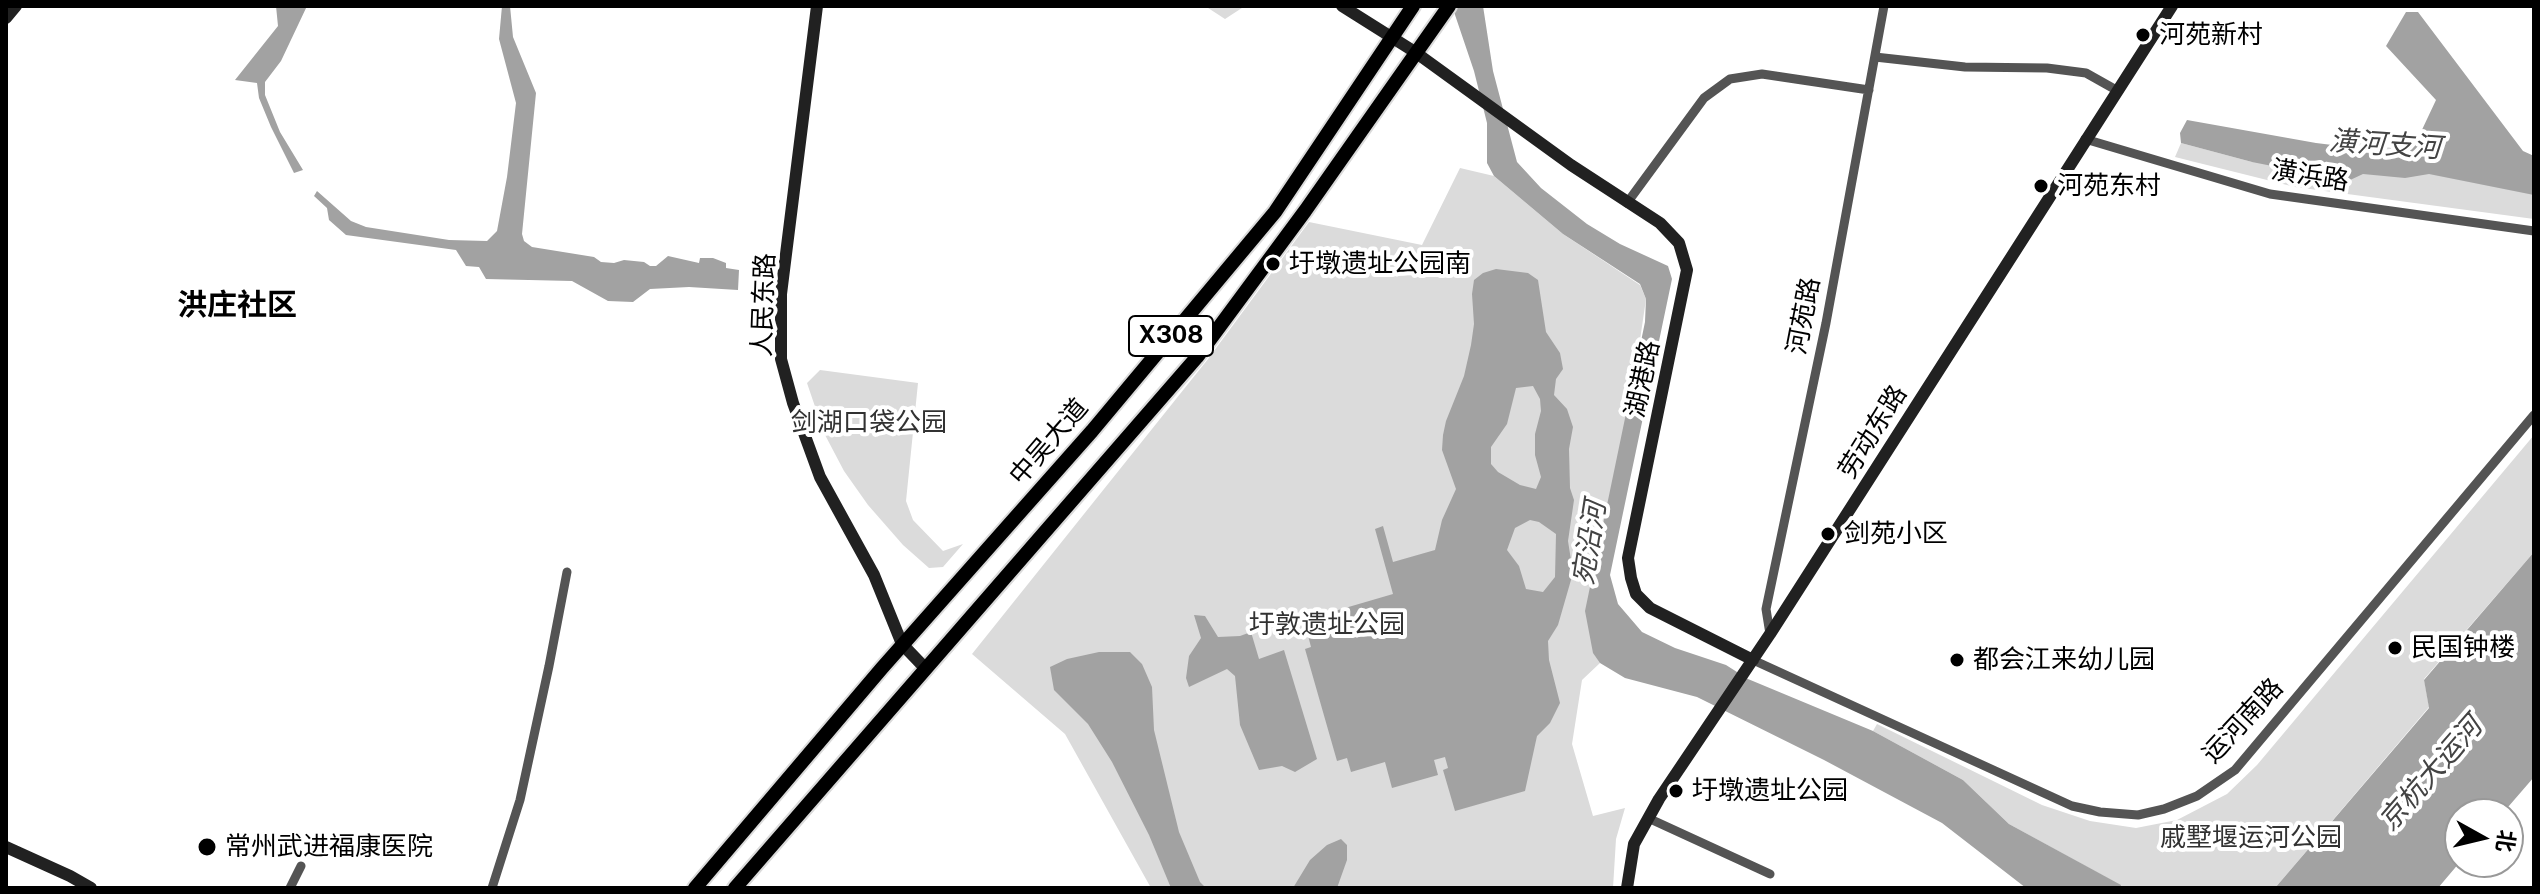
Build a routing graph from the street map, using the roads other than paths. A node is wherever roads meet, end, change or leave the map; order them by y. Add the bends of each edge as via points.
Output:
1 (16, 6) edge
2 (817, 6) edge
3 (1342, 6) edge
4 (1413, 6) edge
5 (1449, 6) edge
6 (1884, 6) edge
7 (2172, 6) edge
8 (6, 18) edge
9 (1392, 37) junction
10 (1415, 52) junction
11 (1875, 57) junction
12 (1869, 90) junction
13 (2118, 91) junction
14 (2085, 139) junction
15 (1627, 203) junction
16 (2534, 231) edge
17 (2534, 415) edge
18 (567, 572) dead end
19 (1770, 634) junction
20 (902, 644) junction
21 (1753, 660) junction
22 (925, 668) junction
23 (1648, 818) junction
24 (6, 847) edge
25 (301, 866) dead end
26 (1770, 874) dead end
27 (91, 888) edge
28 (290, 888) edge
29 (492, 888) edge
30 (695, 888) edge
31 (735, 888) edge
32 (1627, 888) edge

1 - 8 street
2 - 20 street, 人民东路 via 781,294 781,359 820,477 874,575
3 - 9 street
4 - 9 main road, 中吴大道 / X308
5 - 10 main road, 中吴大道 / X308
6 - 11 street, 河苑路
7 - 13 street, 劳动东路
9 - 10 street
9 - 20 main road, 中吴大道 / X308 via 1275,212 1092,431
10 - 15 street, 湖港路
10 - 22 main road, 中吴大道 / X308 via 1197,357
11 - 12 street, 河苑路
11 - 13 street via 2073,71
12 - 15 street via 1762,74 1730,79 1704,98
12 - 19 street, 河苑路 via 1766,609
13 - 14 street, 劳动东路
14 - 16 street, 潢浜路 via 2270,194
14 - 19 street, 劳动东路
15 - 21 street, 湖港路 via 1660,223 1679,243 1687,270 1628,558 1631,578 1636,594 1650,608
17 - 21 street, 运河南路 via 2235,770 2197,796 2164,809 2138,815 2072,806
18 - 29 street via 520,800
19 - 21 street, 劳动东路
20 - 22 street, 人民东路
20 - 30 main road, 中吴大道 / X308
21 - 23 street, 劳动东路
22 - 31 main road, 中吴大道 / X308
23 - 26 street
23 - 32 street, 劳动东路 via 1634,844
24 - 27 street
25 - 28 street

